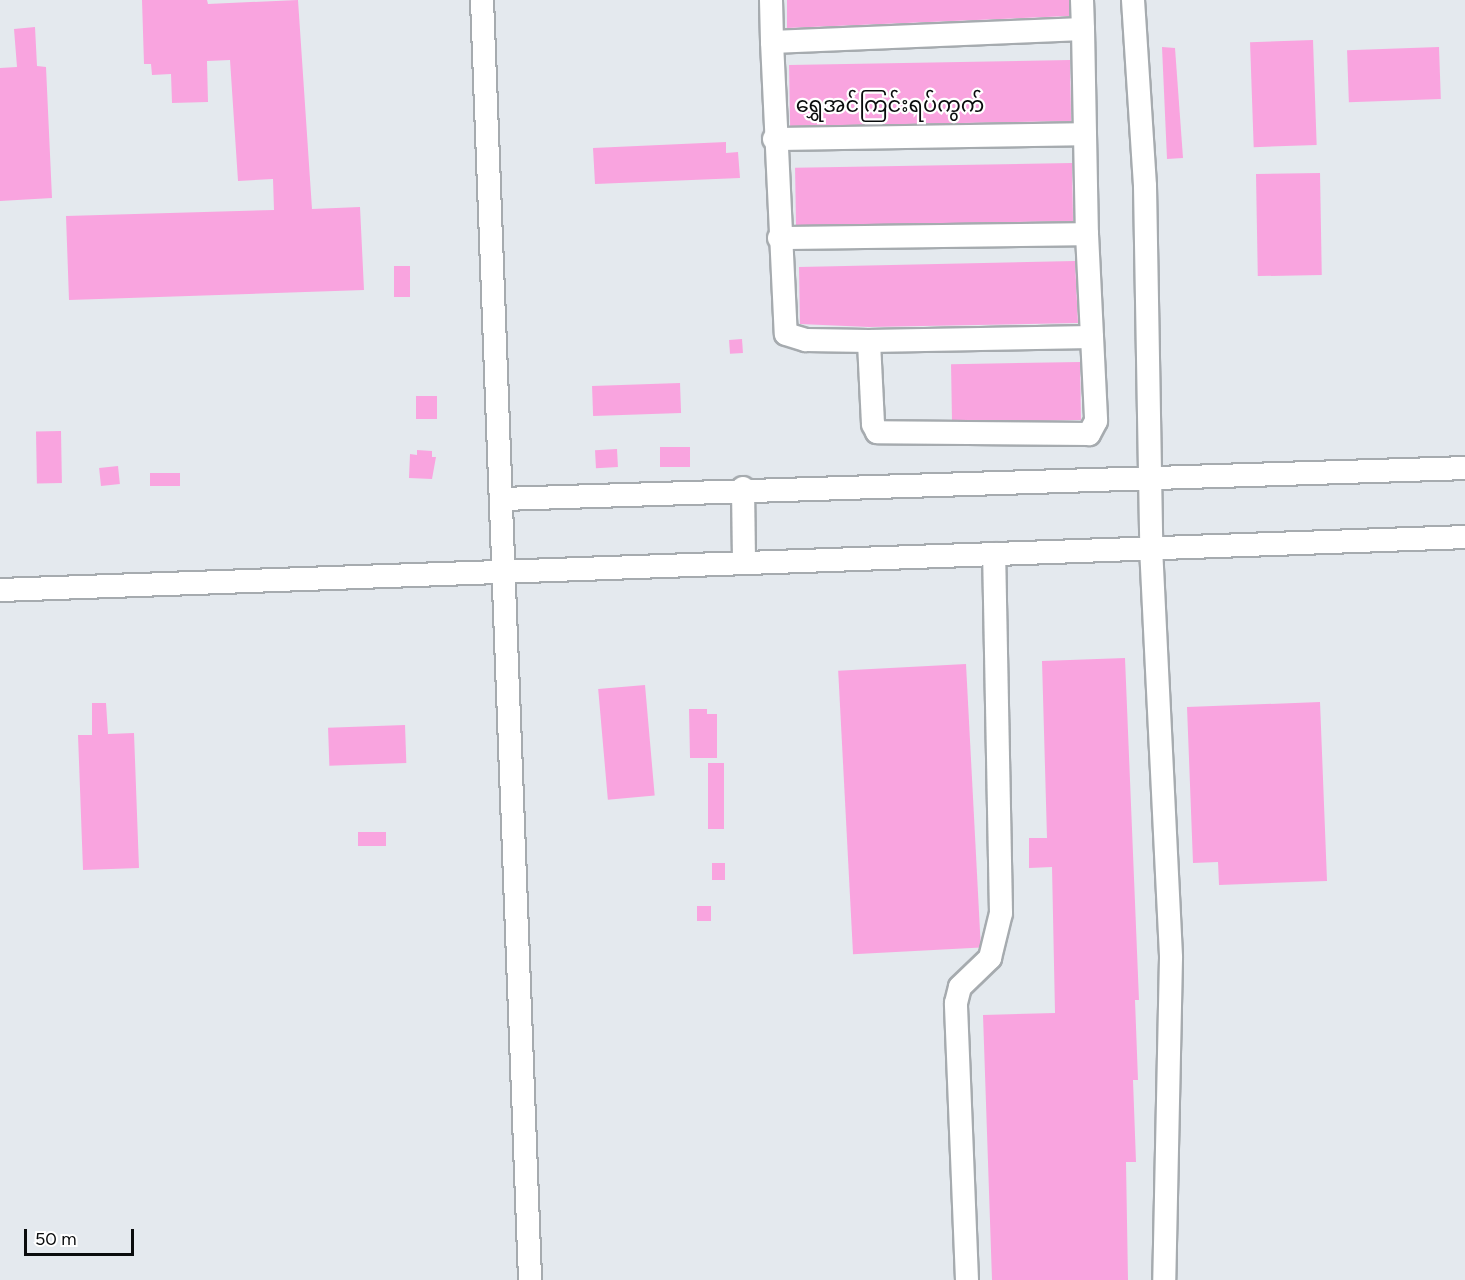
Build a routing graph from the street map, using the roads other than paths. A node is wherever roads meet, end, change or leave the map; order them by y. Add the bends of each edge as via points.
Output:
1 (482, 0) edge
2 (771, 0) edge
3 (1082, 0) edge
4 (1133, 0) edge
5 (1083, 28) junction
6 (772, 42) junction
7 (1085, 134) junction
8 (774, 139) junction
9 (1087, 234) junction
10 (779, 238) junction
11 (1092, 337) junction
12 (869, 341) junction
13 (1465, 468) edge
14 (1150, 477) junction
15 (743, 488) junction
16 (502, 499) junction
17 (1465, 537) edge
18 (1151, 547) junction
19 (994, 554) junction
20 (744, 562) junction
21 (504, 570) junction
22 (0, 590) edge
23 (530, 1280) edge
24 (967, 1280) edge
25 (1164, 1280) edge

1 - 16 street
2 - 6 street
3 - 5 street
4 - 14 street via 1144,186
5 - 6 street
5 - 7 street
6 - 8 street
7 - 8 street
7 - 9 street
8 - 10 street
9 - 10 street
9 - 11 street
10 - 12 street via 786,334 806,340
11 - 12 street
11 - 12 street via 1096,422 1094,429 1083,436 878,432 873,424
13 - 14 street
14 - 15 street
14 - 18 street
15 - 16 street
15 - 20 street
16 - 21 street
17 - 18 street
18 - 19 street
18 - 25 street via 1171,958
19 - 20 street
19 - 24 street via 1001,913 990,958 960,987 956,1003
20 - 21 street
21 - 22 street
21 - 23 street

